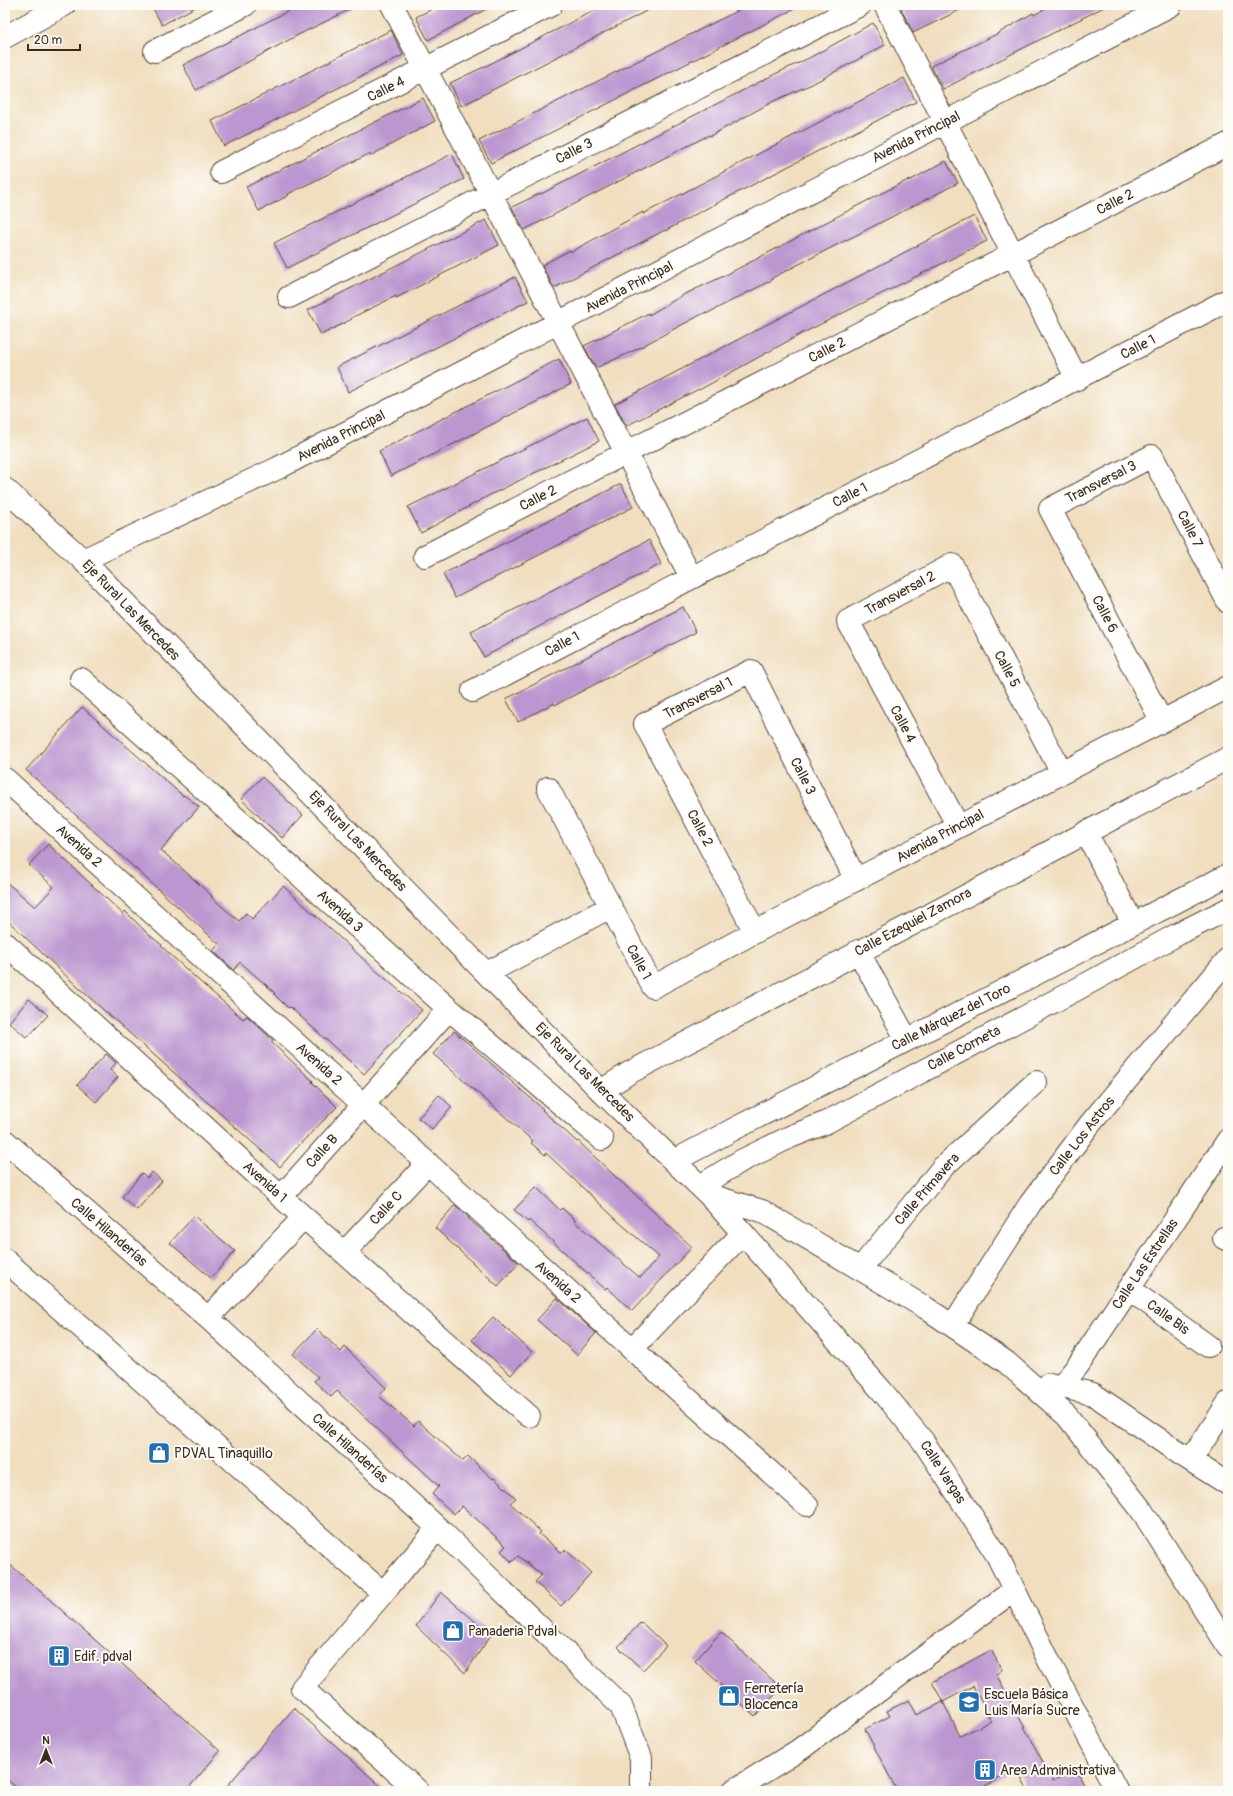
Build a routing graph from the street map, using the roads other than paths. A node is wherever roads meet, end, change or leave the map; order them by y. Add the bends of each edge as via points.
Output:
1 (64, 5) edge
2 (245, 5) edge
3 (392, 5) edge
4 (551, 5) edge
5 (860, 5) edge
6 (885, 5) edge
7 (1171, 5) edge
8 (5, 37) edge
9 (155, 51) dead end
10 (425, 69) junction
11 (945, 122) junction
12 (1228, 144) edge
13 (221, 172) dead end
14 (491, 194) junction
15 (1013, 254) junction
16 (289, 297) dead end
17 (1228, 300) edge
18 (558, 323) junction
19 (1077, 379) junction
20 (626, 453) junction
21 (1152, 456) joint
22 (5, 489) edge
23 (1050, 508) joint
24 (425, 556) dead end
25 (83, 560) junction
26 (952, 565) joint
27 (691, 577) junction
28 (1228, 602) edge
29 (848, 621) joint
30 (751, 671) joint
31 (81, 678) dead end
32 (1228, 687) edge
33 (473, 692) dead end
34 (1161, 720) junction
35 (646, 724) joint
36 (1228, 758) edge
37 (1062, 773) junction
38 (5, 779) edge
39 (548, 788) dead end
40 (958, 826) junction
41 (1086, 832) junction
42 (1228, 875) edge
43 (856, 880) junction
44 (610, 907) junction
45 (1228, 909) edge
46 (1133, 924) junction
47 (755, 932) junction
48 (5, 943) edge
49 (858, 951) junction
50 (1228, 959) edge
51 (487, 973) junction
52 (653, 987) joint
53 (449, 1009) junction
54 (907, 1040) junction
55 (1036, 1082) dead end
56 (601, 1091) junction
57 (364, 1105) junction
58 (602, 1139) dead end
59 (1228, 1140) edge
60 (5, 1141) edge
61 (674, 1161) junction
62 (428, 1163) junction
63 (704, 1190) junction
64 (281, 1198) junction
65 (304, 1218) junction
66 (743, 1233) junction
67 (344, 1253) junction
68 (5, 1260) edge
69 (860, 1269) junction
70 (1129, 1289) junction
71 (208, 1318) junction
72 (953, 1325) junction
73 (1208, 1346) dead end
74 (632, 1349) junction
75 (1024, 1379) junction
76 (1062, 1387) junction
77 (1228, 1403) edge
78 (529, 1416) dead end
79 (1191, 1460) junction
80 (1228, 1484) edge
81 (808, 1505) dead end
82 (438, 1528) junction
83 (1014, 1590) junction
84 (383, 1593) junction
85 (1228, 1646) edge
86 (418, 1791) edge
87 (641, 1791) edge
88 (732, 1791) edge
89 (1117, 1791) edge

1 - 8 street
2 - 9 street
3 - 10 street
4 - 10 street, Calle 4
5 - 14 street, Calle 3
6 - 11 street
7 - 11 street, Avenida Principal
10 - 13 street, Calle 4
10 - 14 street
11 - 15 street
11 - 18 street, Avenida Principal
12 - 15 street, Calle 2
14 - 16 street, Calle 3
14 - 18 street
15 - 19 street
15 - 20 street, Calle 2
17 - 19 street, Calle 1
18 - 20 street
18 - 25 street, Avenida Principal via 278,468
19 - 27 street, Calle 1
20 - 24 street, Calle 2
20 - 27 street
21 - 23 street, Transversal 3
21 - 28 street, Calle 7
22 - 25 street, Eje Rural Las Mercedes
23 - 34 street, Calle 6
25 - 51 street, Eje Rural Las Mercedes
26 - 29 street, Transversal 2
26 - 37 street, Calle 5
27 - 33 street, Calle 1
29 - 40 street, Calle 4
30 - 35 street, Transversal 1
30 - 43 street, Calle 3
31 - 53 street, Avenida 3
32 - 34 street, Avenida Principal
34 - 37 street, Avenida Principal
35 - 47 street, Calle 2
36 - 41 street, Calle Ezequiel Zamora
37 - 40 street, Avenida Principal
38 - 57 street, Avenida 2
39 - 44 street, Calle 1
40 - 43 street, Avenida Principal
41 - 46 street
41 - 49 street, Calle Ezequiel Zamora
42 - 46 street, Calle Márquez del Toro
43 - 47 street, Avenida Principal
44 - 51 street
44 - 52 street, Calle 1
45 - 63 street, Calle Corneta via 847,1112 741,1161
46 - 54 street, Calle Márquez del Toro
47 - 52 street, Avenida Principal
48 - 64 street, Avenida 1
49 - 54 street
49 - 56 street, Calle Ezequiel Zamora via 629,1073
50 - 72 street, Calle Los Astros via 1085,1130 1030,1204
51 - 56 street, Eje Rural Las Mercedes
53 - 57 street, Calle B
53 - 58 street, Avenida 3
54 - 61 street, Calle Márquez del Toro
55 - 69 street, Calle Primavera via 943,1167
56 - 61 street, Eje Rural Las Mercedes
57 - 62 street, Avenida 2
57 - 64 street, Calle B
59 - 70 street, Calle Las Estrellas
60 - 71 street, Calle Hilanderías
61 - 63 street, Eje Rural Las Mercedes
62 - 67 street, Calle C
62 - 74 street, Avenida 2
63 - 66 street, Calle Vargas
63 - 69 street via 762,1211
64 - 65 street, Avenida 1
65 - 67 street, Avenida 1
65 - 71 street
66 - 74 street
66 - 83 street, Calle Vargas via 923,1441 997,1555
67 - 78 street, Avenida 1
68 - 84 street
69 - 72 street
70 - 73 street, Calle Bis
70 - 76 street, Calle Las Estrellas
71 - 82 street, Calle Hilanderías
72 - 75 street via 1006,1362
74 - 81 street, Avenida 2
75 - 76 street
75 - 85 street via 1067,1416 1140,1508
76 - 79 street via 1093,1394
77 - 79 street
79 - 80 street
82 - 84 street
82 - 87 street, Calle Hilanderías via 621,1706 641,1758
83 - 88 street via 799,1750
83 - 89 street, Calle Vargas
84 - 86 street via 302,1688

